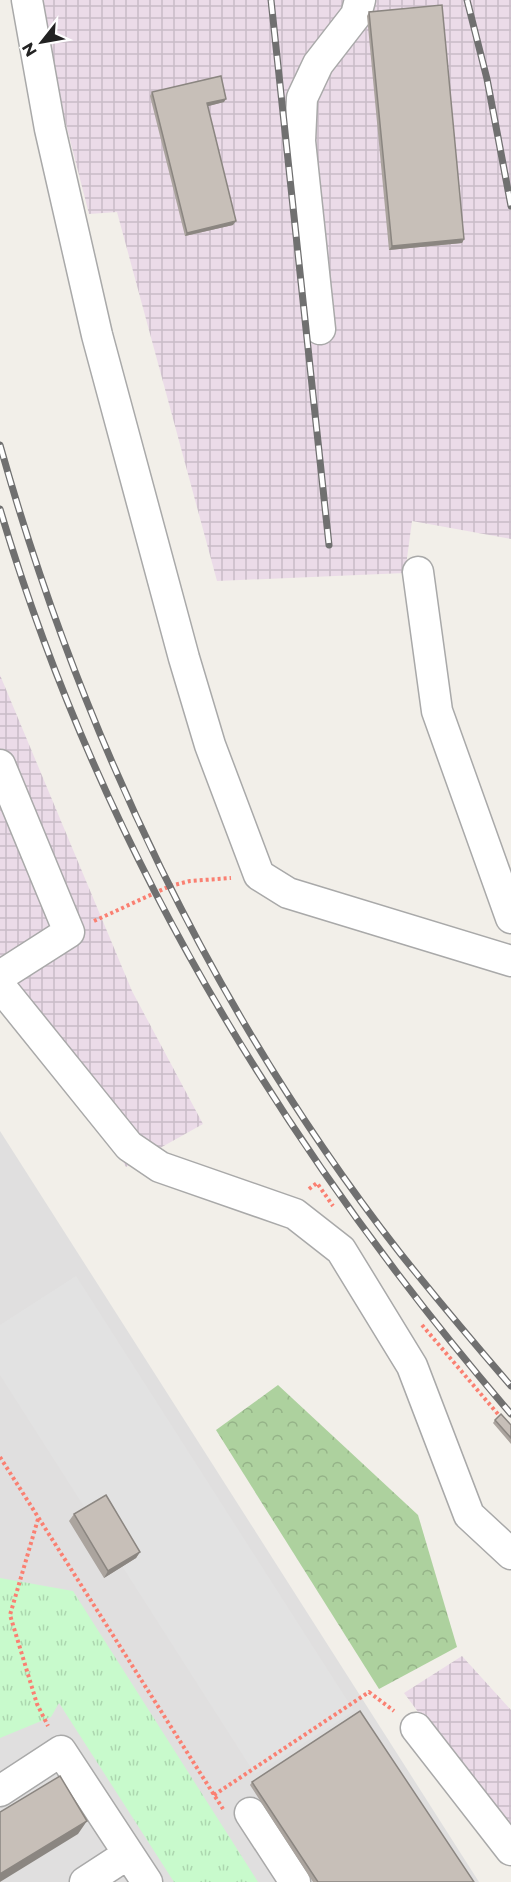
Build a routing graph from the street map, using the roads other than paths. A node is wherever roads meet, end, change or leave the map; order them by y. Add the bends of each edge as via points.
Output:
1 (27, 0) edge
2 (360, 0) edge
3 (320, 329) dead end
4 (418, 572) dead end
5 (0, 765) edge
6 (511, 918) edge
7 (511, 961) edge
8 (0, 976) edge
9 (0, 986) edge
10 (511, 1554) edge
11 (416, 1728) road end
12 (0, 1791) edge
13 (238, 1814) road end
14 (511, 1850) edge
15 (128, 1854) junction
16 (85, 1882) edge
17 (147, 1882) edge
18 (295, 1882) edge

1 - 7 street via 50,129 123,435 210,745 259,875 288,892
2 - 3 street via 356,15 318,64 302,98 300,141
4 - 6 street via 437,711
5 - 8 street via 69,932
9 - 10 street via 129,1146 160,1167 295,1214 342,1250 412,1366 469,1515
11 - 14 street
12 - 15 street via 61,1751
13 - 18 street
15 - 16 street
15 - 17 street

